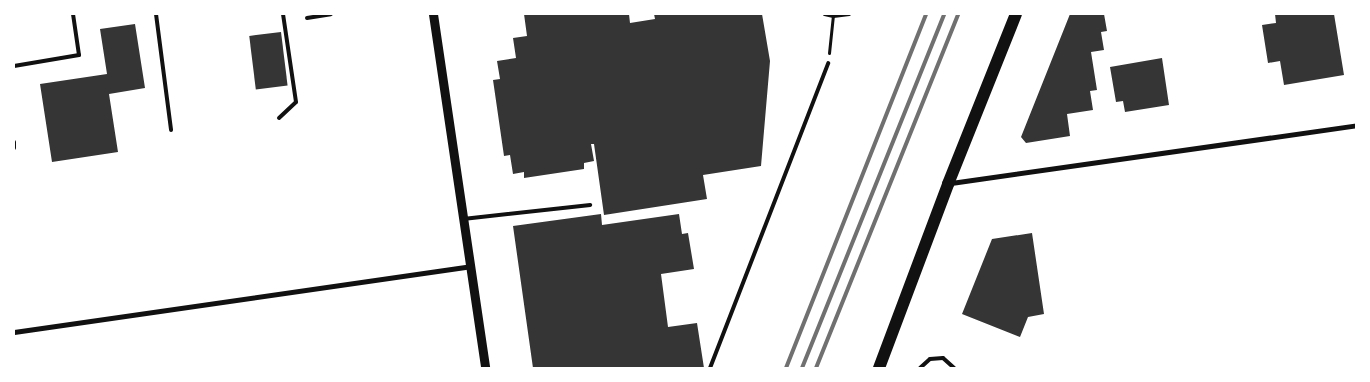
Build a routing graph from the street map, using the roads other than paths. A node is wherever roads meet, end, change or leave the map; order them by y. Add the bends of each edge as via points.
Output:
1 (73, 14) edge
2 (156, 14) edge
3 (283, 14) edge
4 (331, 14) edge
5 (433, 14) edge
6 (1016, 14) edge
7 (307, 18) dead end
8 (828, 63) road end
9 (14, 66) edge
10 (279, 118) dead end
11 (1356, 125) edge
12 (171, 130) dead end
13 (14, 142) edge
14 (14, 148) edge
15 (948, 184) junction
16 (590, 205) dead end
17 (463, 218) junction
18 (470, 266) junction
19 (14, 332) edge
20 (485, 368) edge
21 (710, 368) edge
22 (879, 368) edge
23 (920, 368) edge
24 (954, 368) edge

1 - 9 lane via 79,55
2 - 12 lane
3 - 10 lane via 296,102
4 - 7 lane
5 - 17 street
6 - 15 main road
8 - 21 lane
11 - 15 street
13 - 14 lane
15 - 22 main road
16 - 17 lane
17 - 18 street
18 - 19 street
18 - 20 street
23 - 24 lane via 930,359 942,358

